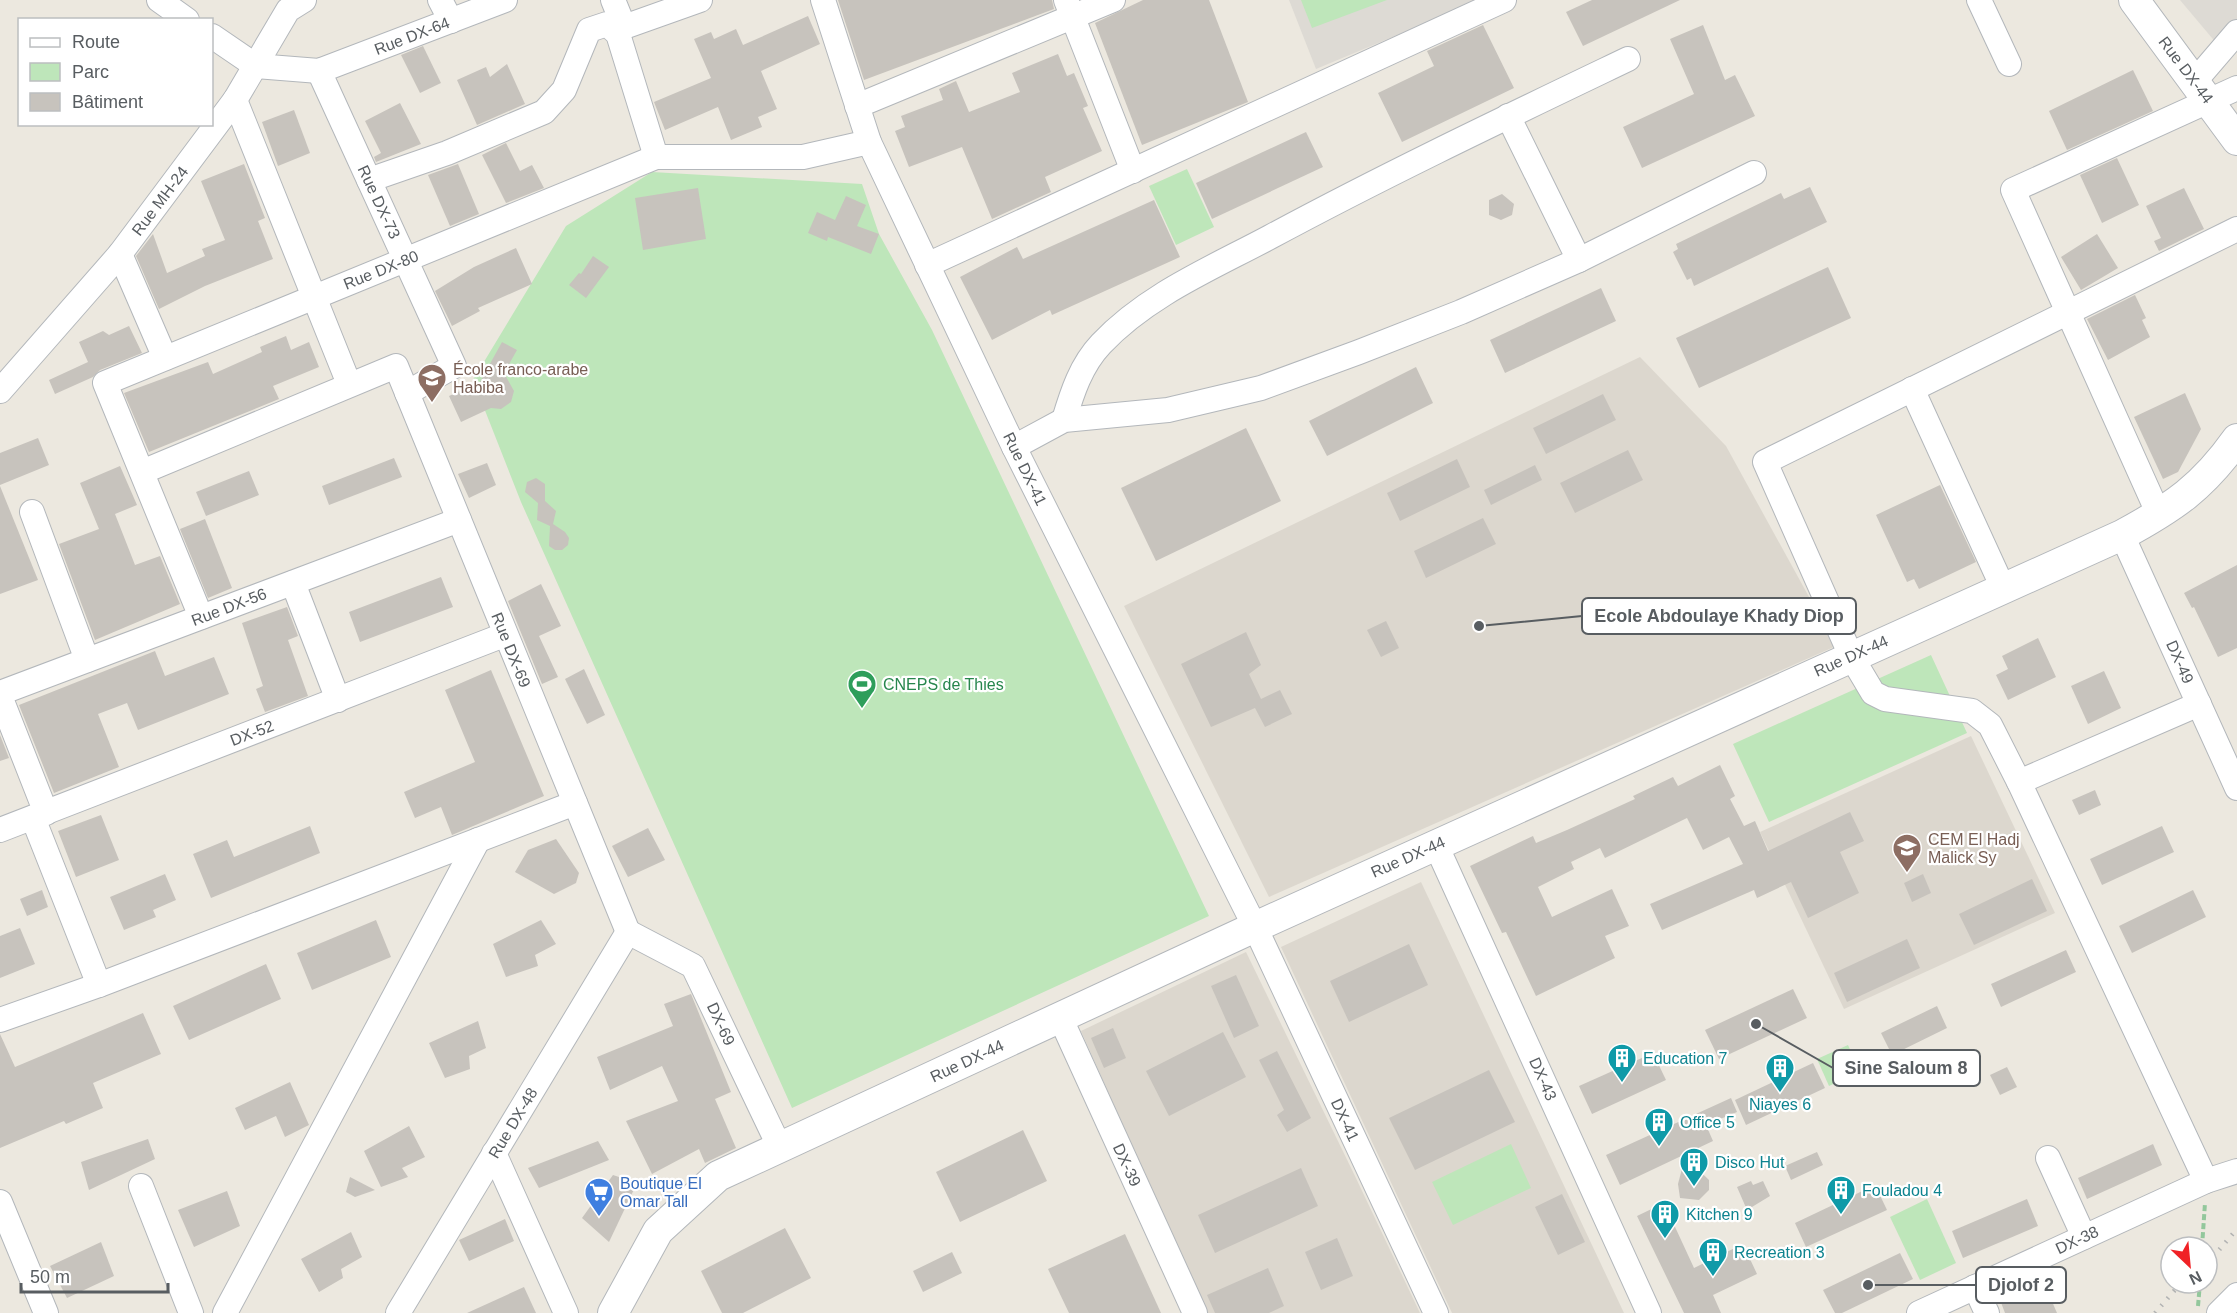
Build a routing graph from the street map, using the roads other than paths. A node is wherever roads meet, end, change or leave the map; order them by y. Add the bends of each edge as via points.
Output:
1 (159, 0) edge
2 (304, 0) edge
3 (505, 0) edge
4 (613, 0) edge
5 (699, 0) edge
6 (823, 0) edge
7 (1113, 0) edge
8 (1504, 0) edge
9 (1979, 0) edge
10 (2134, 0) edge
11 (1069, 8) edge
12 (445, 11) edge
13 (184, 18) edge
14 (621, 30) junction
15 (2237, 32) edge
16 (213, 37) edge
17 (1628, 59) dead end
18 (2010, 64) dead end
19 (256, 66) junction
20 (319, 71) junction
21 (2237, 88) edge
22 (2202, 90) junction
23 (235, 100) junction
24 (857, 106) junction
25 (1509, 116) junction
26 (2237, 140) edge
27 (869, 142) junction
28 (656, 158) junction
29 (1133, 171) junction
30 (1754, 173) dead end
31 (369, 180) junction
32 (2237, 229) edge
33 (120, 254) junction
34 (405, 260) junction
35 (1579, 260) junction
36 (927, 265) junction
37 (315, 297) junction
38 (2068, 313) junction
39 (165, 358) junction
40 (349, 384) junction
41 (1912, 389) junction
42 (0, 391) edge
43 (407, 393) junction
44 (1064, 420) junction
45 (2237, 439) edge
46 (1014, 447) junction
47 (142, 472) junction
48 (32, 512) dead end
49 (2159, 515) junction
50 (459, 520) junction
51 (2122, 535) junction
52 (293, 583) junction
53 (2002, 588) junction
54 (201, 617) junction
55 (504, 635) junction
56 (1851, 656) junction
57 (87, 660) junction
58 (0, 694) edge
59 (338, 700) junction
60 (2199, 704) junction
61 (2019, 782) junction
62 (2237, 788) edge
63 (575, 803) junction
64 (40, 815) junction
65 (0, 830) edge
66 (478, 840) junction
67 (1436, 845) junction
68 (1255, 927) junction
69 (628, 932) junction
70 (99, 985) junction
71 (1060, 1017) junction
72 (0, 1020) edge
73 (780, 1148) junction
74 (494, 1153) junction
75 (2048, 1158) dead end
76 (2237, 1171) edge
77 (2206, 1181) junction
78 (141, 1186) dead end
79 (0, 1202) edge
80 (2084, 1237) junction
81 (1975, 1287) junction
82 (2237, 1295) edge
83 (46, 1313) edge
84 (191, 1313) edge
85 (225, 1313) edge
86 (398, 1313) edge
87 (566, 1313) edge
88 (613, 1313) edge
89 (1195, 1313) edge
90 (1436, 1313) edge
91 (1649, 1313) edge
92 (1919, 1313) edge
93 (1987, 1313) edge
94 (2218, 1313) edge

1 - 13 street
2 - 19 street, Rue MH-24 via 288,10
3 - 12 street, Rue DX-64
4 - 14 street
5 - 14 street
6 - 24 street, Rue DX-41
7 - 11 street
8 - 29 street
9 - 18 street
10 - 22 street, Rue DX-44
11 - 24 street
11 - 29 street
12 - 20 street, Rue DX-64
14 - 28 street
14 - 31 street via 607,24 589,30 564,90 544,112 447,153
15 - 22 street
16 - 19 street
17 - 25 street
19 - 20 street
19 - 23 street, Rue MH-24
20 - 31 street, Rue DX-73
21 - 22 street
22 - 26 street, Rue DX-44
22 - 38 street via 2013,190
23 - 33 street, Rue MH-24
23 - 37 street
24 - 27 street, Rue DX-41
25 - 35 street
25 - 44 street via 1379,179 1141,309 1100,345 1073,387
27 - 28 street via 803,158
27 - 36 street, Rue DX-41
28 - 34 street, Rue DX-80
29 - 36 street
30 - 35 street
31 - 34 street, Rue DX-73
32 - 38 street
33 - 39 street
33 - 42 street, Rue MH-24
34 - 37 street, Rue DX-80
34 - 43 street, Rue DX-73 via 454,366
35 - 44 street via 1461,312 1261,388 1168,410
36 - 46 street, Rue DX-41
37 - 39 street, Rue DX-80
37 - 40 street
38 - 41 street
38 - 49 street
39 - 47 street, Rue DX-80 via 105,382
40 - 43 street, Rue DX-69 via 396,366
40 - 47 street
41 - 53 street
41 - 56 street via 1766,462
43 - 50 street, Rue DX-69
44 - 46 street
45 - 49 street, Rue DX-44 via 2215,470
46 - 68 street, Rue DX-41
47 - 54 street
48 - 57 street
49 - 51 street, Rue DX-44
50 - 52 street, Rue DX-56
50 - 55 street, Rue DX-69
51 - 53 street, Rue DX-44
51 - 60 street, DX-49
52 - 54 street, Rue DX-56
52 - 59 street
53 - 56 street, Rue DX-44
54 - 57 street, Rue DX-56
55 - 59 street, DX-52 / DX-52
55 - 63 street, Rue DX-69
56 - 61 street via 1873,693 1885,699 1972,711 1990,725
56 - 67 street, Rue DX-44
57 - 58 street, Rue DX-56
58 - 64 street
59 - 64 street, DX-52 / DX-52
60 - 61 street
60 - 62 street, DX-49
61 - 77 street
63 - 66 street
63 - 69 street, Rue DX-69
64 - 65 street, DX-52 / DX-52
64 - 70 street
66 - 70 street
66 - 85 street
67 - 68 street, Rue DX-44
67 - 91 street, DX-43
68 - 71 street, Rue DX-44
68 - 90 street, DX-41
69 - 73 street, DX-69 via 693,966
69 - 74 street, Rue DX-48
70 - 72 street
71 - 73 street, Rue DX-44
71 - 89 street, DX-39
73 - 88 street, Rue DX-44 via 718,1176 658,1231
74 - 86 street, Rue DX-48
74 - 87 street
75 - 80 street
76 - 77 street, DX-38
77 - 80 street, DX-38
78 - 84 street
79 - 83 street
80 - 81 street, DX-38
81 - 92 street, DX-38
81 - 93 street
82 - 94 street

